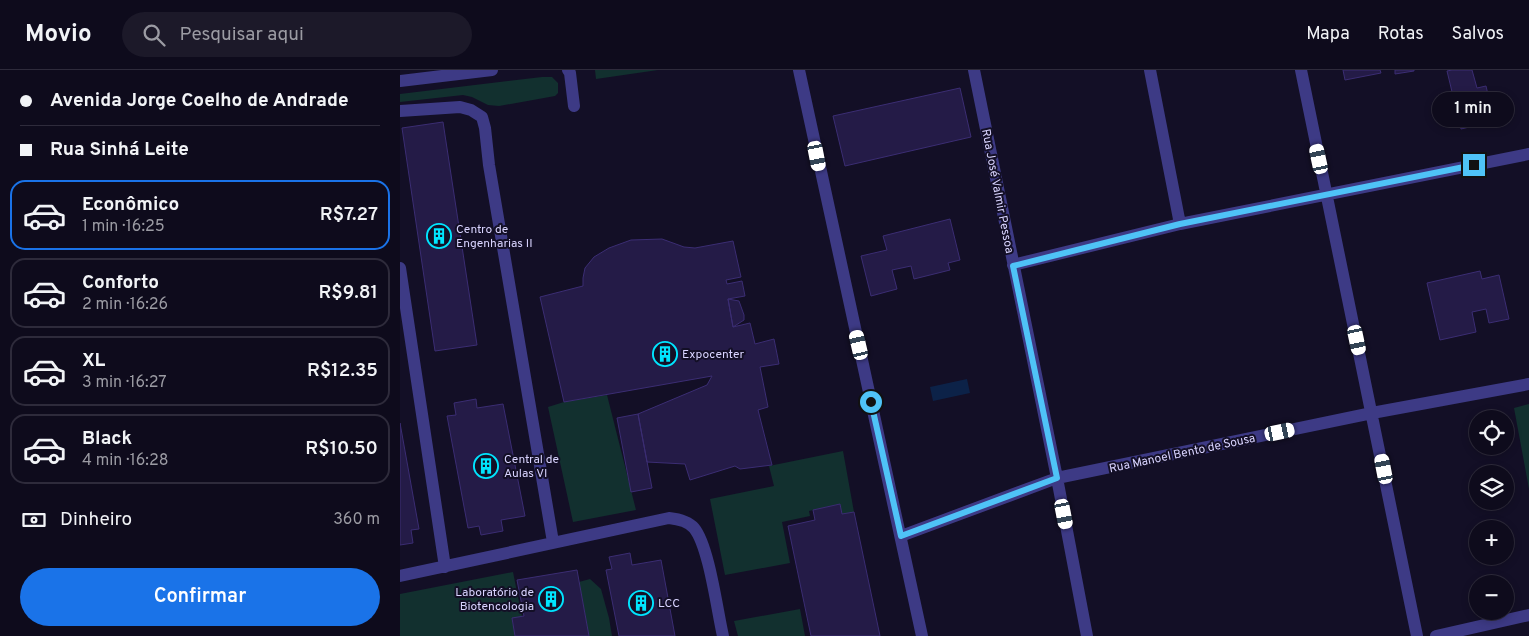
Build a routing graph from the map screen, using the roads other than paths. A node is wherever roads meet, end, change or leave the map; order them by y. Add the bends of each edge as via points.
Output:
1 (492, 70) edge
2 (568, 70) edge
3 (799, 70) edge
4 (974, 70) edge
5 (1150, 70) edge
6 (1301, 70) edge
7 (400, 81) edge
8 (574, 106) dead end
9 (400, 111) edge
10 (1529, 154) edge
11 (1327, 194) junction
12 (1180, 224) junction
13 (1013, 266) junction
14 (400, 268) edge
15 (1529, 384) edge
16 (1372, 413) junction
17 (1057, 478) junction
18 (901, 536) junction
19 (553, 542) junction
20 (445, 567) junction
21 (400, 576) edge
22 (1529, 615) edge
23 (723, 636) edge
24 (922, 636) edge
25 (1087, 636) edge
26 (1417, 636) edge
27 (1436, 636) edge

1 - 7 street
2 - 8 street
3 - 18 street
4 - 13 street, Rua José Valmir Pessoa
5 - 12 street
6 - 11 street
9 - 19 street via 460,107 482,117
10 - 11 street
11 - 12 street
11 - 16 street
12 - 13 street
13 - 17 street, Rua José Valmir Pessoa
14 - 20 street
15 - 16 street, Rua Manoel Bento de Sousa
16 - 17 street, Rua Manoel Bento de Sousa
16 - 26 street
17 - 18 street, Rua Manoel Bento de Sousa
17 - 25 street, Rua José Valmir Pessoa
18 - 24 street
19 - 20 street
19 - 23 street via 669,518 693,526 706,556
20 - 21 street
22 - 27 street

